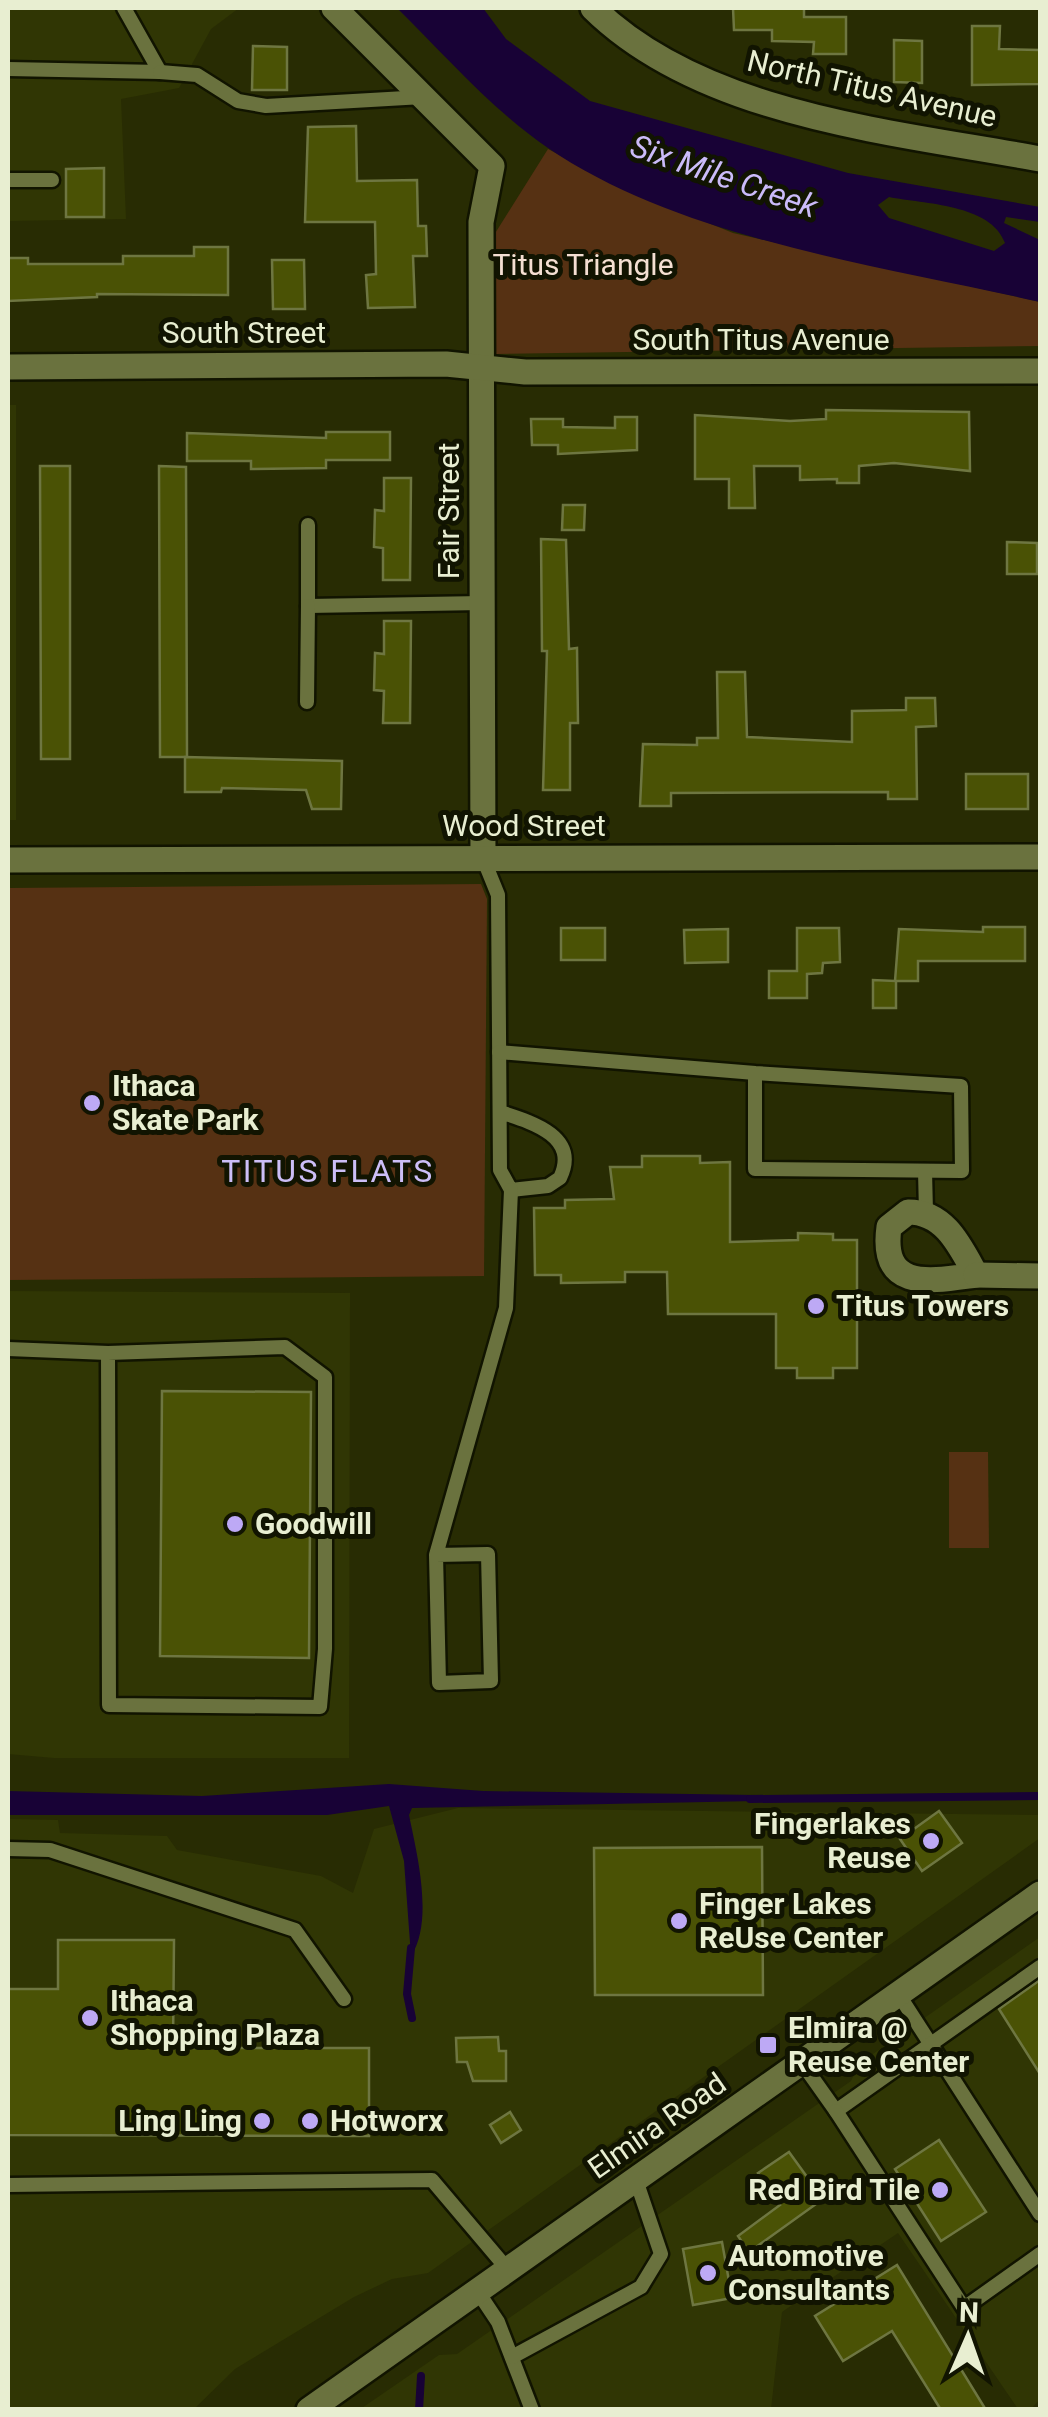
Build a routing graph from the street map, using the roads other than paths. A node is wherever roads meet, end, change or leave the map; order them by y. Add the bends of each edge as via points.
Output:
1 (124, 8) edge
2 (334, 8) edge
3 (593, 8) edge
4 (8, 69) edge
5 (160, 72) junction
6 (423, 97) junction
7 (1040, 159) edge
8 (8, 180) edge
9 (52, 180) dead end
10 (8, 367) edge
11 (481, 369) junction
12 (1040, 371) edge
13 (308, 525) dead end
14 (482, 603) junction
15 (308, 606) junction
16 (307, 702) dead end
17 (1040, 857) edge
18 (483, 858) junction
19 (8, 860) edge
20 (499, 1052) junction
21 (754, 1073) junction
22 (500, 1112) junction
23 (926, 1172) junction
24 (511, 1190) junction
25 (926, 1212) junction
26 (976, 1275) junction
27 (1040, 1276) edge
28 (8, 1349) edge
29 (108, 1353) junction
30 (436, 1555) junction
31 (8, 1849) edge
32 (1039, 1898) edge
33 (1040, 1967) edge
34 (899, 1995) junction
35 (344, 1999) dead end
36 (930, 2045) junction
37 (802, 2063) junction
38 (836, 2111) junction
39 (636, 2180) junction
40 (8, 2185) edge
41 (1040, 2214) edge
42 (1040, 2254) edge
43 (509, 2271) junction
44 (478, 2292) junction
45 (512, 2357) junction
46 (311, 2409) edge
47 (532, 2410) edge

1 - 5 lane
2 - 6 street
3 - 7 street, North Titus Avenue via 676,68 758,100
4 - 5 lane
5 - 6 lane via 197,75 238,100 266,106
6 - 11 street, Fair Street via 492,166 481,222
8 - 9 lane
10 - 11 street, South Street
11 - 12 street, South Titus Avenue
11 - 14 street, Fair Street
13 - 15 lane
14 - 15 lane
14 - 18 street, Fair Street
15 - 16 lane
17 - 18 street, Wood Street
18 - 19 street, Wood Street
18 - 20 lane via 498,895
20 - 21 lane
20 - 22 lane
21 - 23 lane via 755,1169
21 - 23 lane via 961,1086 962,1172
22 - 24 lane via 500,1170
22 - 24 lane via 545,1130 565,1155 560,1178 548,1186
23 - 25 lane
24 - 30 lane via 506,1308
25 - 26 street via 952,1232
25 - 26 street via 908,1212 889,1227 886,1249 896,1271 917,1281
26 - 27 street
28 - 29 lane
29 - 29 lane via 109,1706 320,1707 325,1378 286,1347
30 - 30 lane via 439,1682 491,1681 488,1554
31 - 35 lane via 50,1850 295,1930
32 - 34 street, Elmira Road
33 - 36 lane
34 - 36 lane
34 - 37 street, Elmira Road
36 - 38 lane
36 - 41 lane
37 - 38 lane
37 - 39 street, Elmira Road
38 - 42 lane via 964,2308
39 - 43 street, Elmira Road
39 - 45 lane via 661,2254 640,2288
40 - 43 lane via 432,2180
43 - 44 street, Elmira Road
44 - 45 lane
44 - 46 street, Elmira Road
45 - 47 lane

